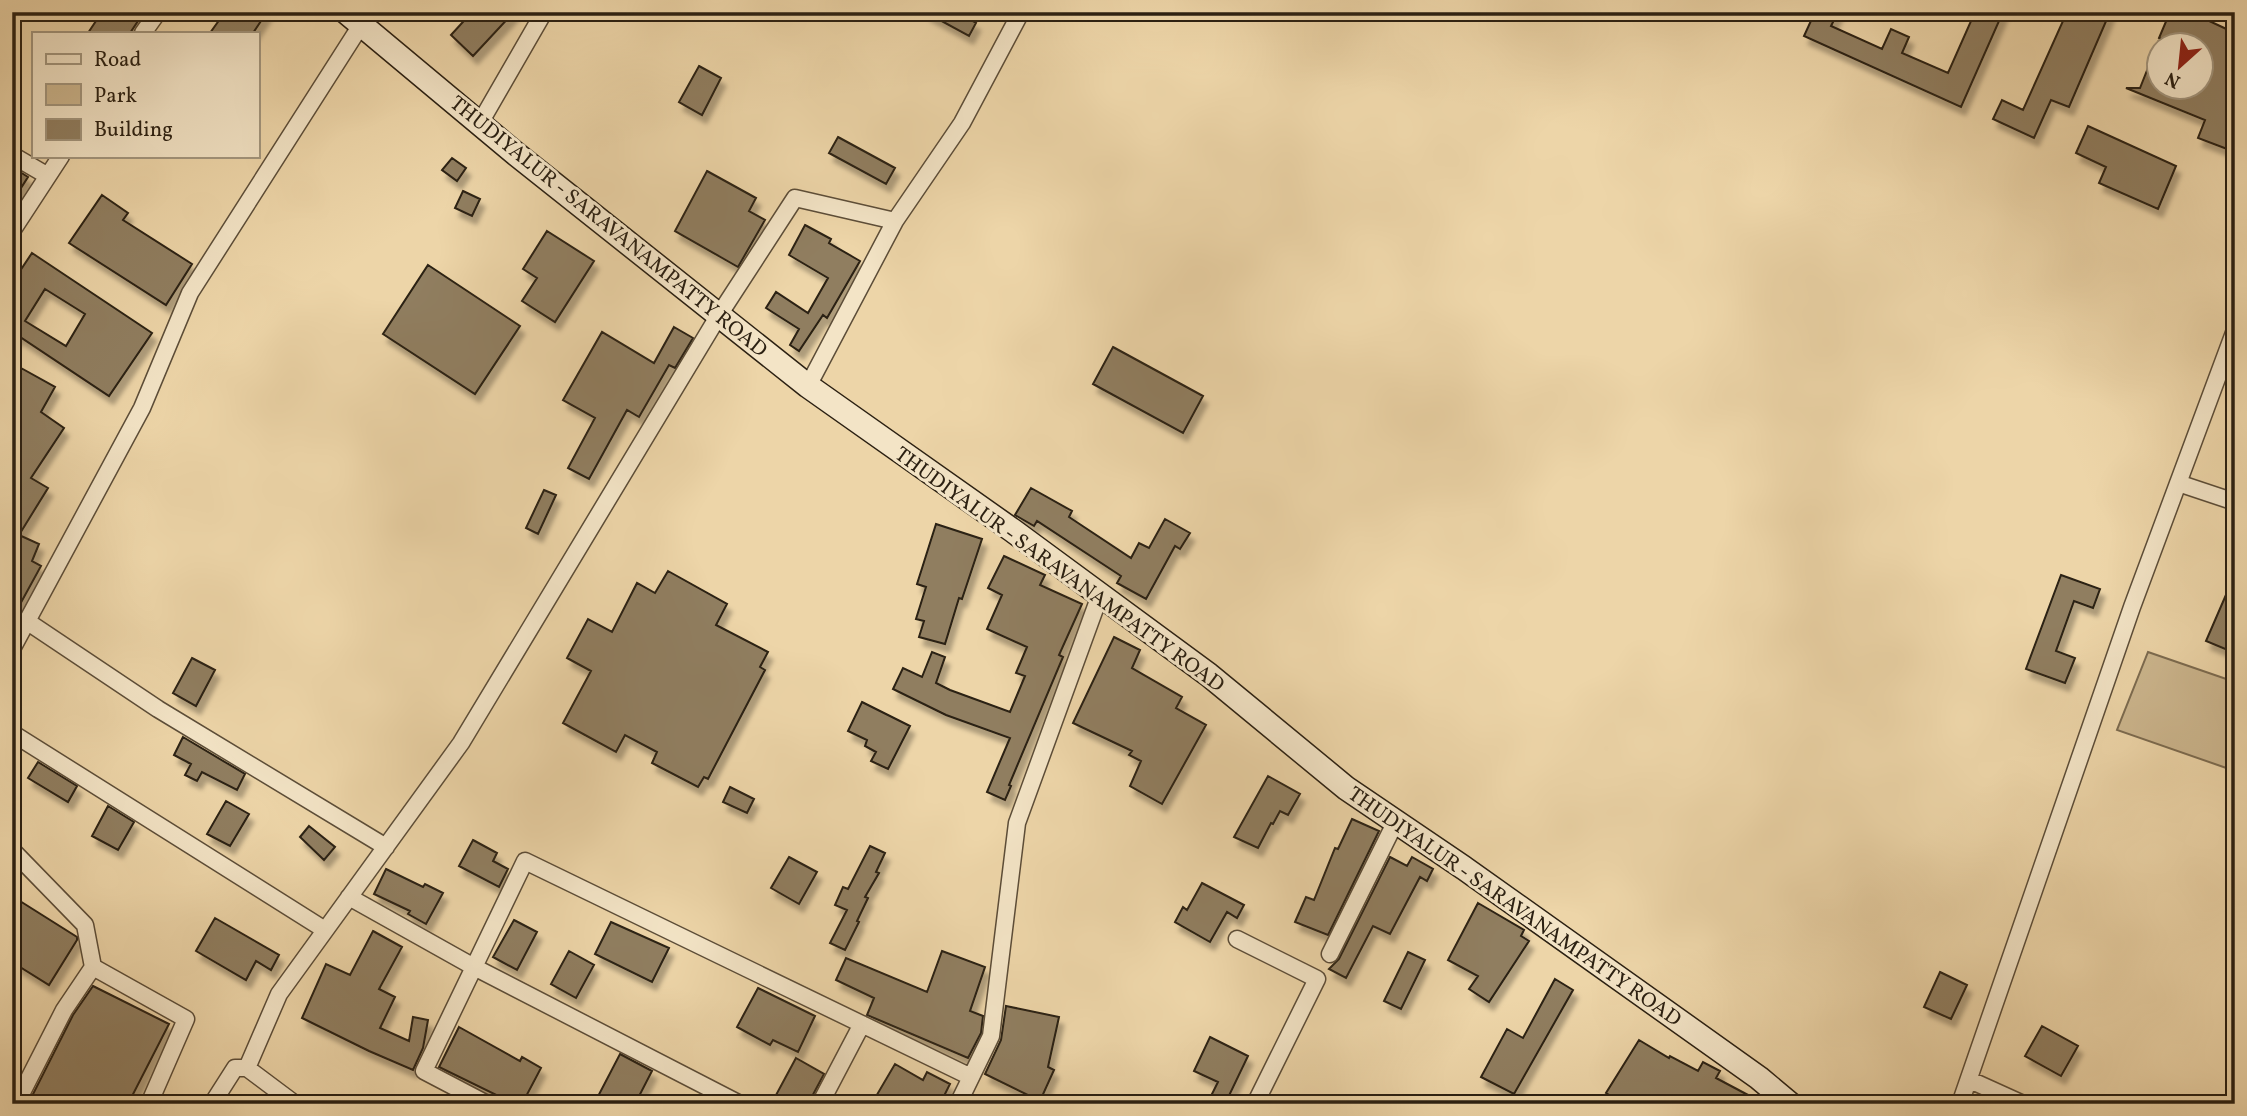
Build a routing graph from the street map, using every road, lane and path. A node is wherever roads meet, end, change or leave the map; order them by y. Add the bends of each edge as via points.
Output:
1 (158, 12) edge
2 (544, 12) edge
3 (1021, 12) edge
4 (354, 18) edge
5 (144, 32) edge
6 (480, 123) junction
7 (12, 155) edge
8 (60, 158) edge
9 (48, 176) junction
10 (895, 220) junction
11 (12, 231) edge
12 (719, 315) junction
13 (2235, 330) edge
14 (2231, 349) edge
15 (808, 386) junction
16 (2178, 483) junction
17 (2235, 502) edge
18 (1100, 595) junction
19 (28, 622) junction
20 (12, 649) edge
21 (12, 733) edge
22 (1396, 821) junction
23 (386, 847) junction
24 (12, 850) edge
25 (349, 897) junction
26 (325, 930) junction
27 (1237, 939) dead end
28 (1329, 954) dead end
29 (93, 967) junction
30 (474, 967) junction
31 (862, 1024) junction
32 (247, 1068) junction
33 (971, 1077) junction
34 (1970, 1080) junction
35 (16, 1104) edge
36 (149, 1104) edge
37 (212, 1104) edge
38 (295, 1104) edge
39 (487, 1104) edge
40 (740, 1104) edge
41 (820, 1104) edge
42 (958, 1104) edge
43 (1255, 1104) edge
44 (1790, 1104) edge
45 (1960, 1104) edge
46 (2024, 1104) edge

1 - 5 street
2 - 6 street
3 - 10 street via 962,123
4 - 6 main road, THUDIYALUR - SARAVANAMPATTY ROAD
4 - 19 street via 190,293 142,408
6 - 12 main road, THUDIYALUR - SARAVANAMPATTY ROAD
7 - 9 street
8 - 9 street
9 - 11 street
10 - 12 street via 795,198
10 - 15 street
12 - 15 main road, THUDIYALUR - SARAVANAMPATTY ROAD
12 - 23 street via 461,743
13 - 14 street
14 - 16 street
15 - 18 main road, THUDIYALUR - SARAVANAMPATTY ROAD
16 - 17 street
16 - 34 street
18 - 22 main road, THUDIYALUR - SARAVANAMPATTY ROAD via 1209,676 1346,788
18 - 33 street via 1017,823 991,1036
19 - 20 street
19 - 23 street via 158,709
21 - 26 street
22 - 28 street
22 - 44 main road, THUDIYALUR - SARAVANAMPATTY ROAD
23 - 25 street
24 - 29 street via 85,925
25 - 26 street
25 - 30 street
26 - 32 street via 279,994
27 - 43 street via 1317,979
29 - 35 street via 64,1010
29 - 36 street via 186,1019
30 - 31 street via 525,861
30 - 39 street via 424,1071
30 - 40 street
31 - 33 street
31 - 41 street
32 - 37 street via 235,1068
32 - 38 street
33 - 42 street
34 - 45 street
34 - 46 street

